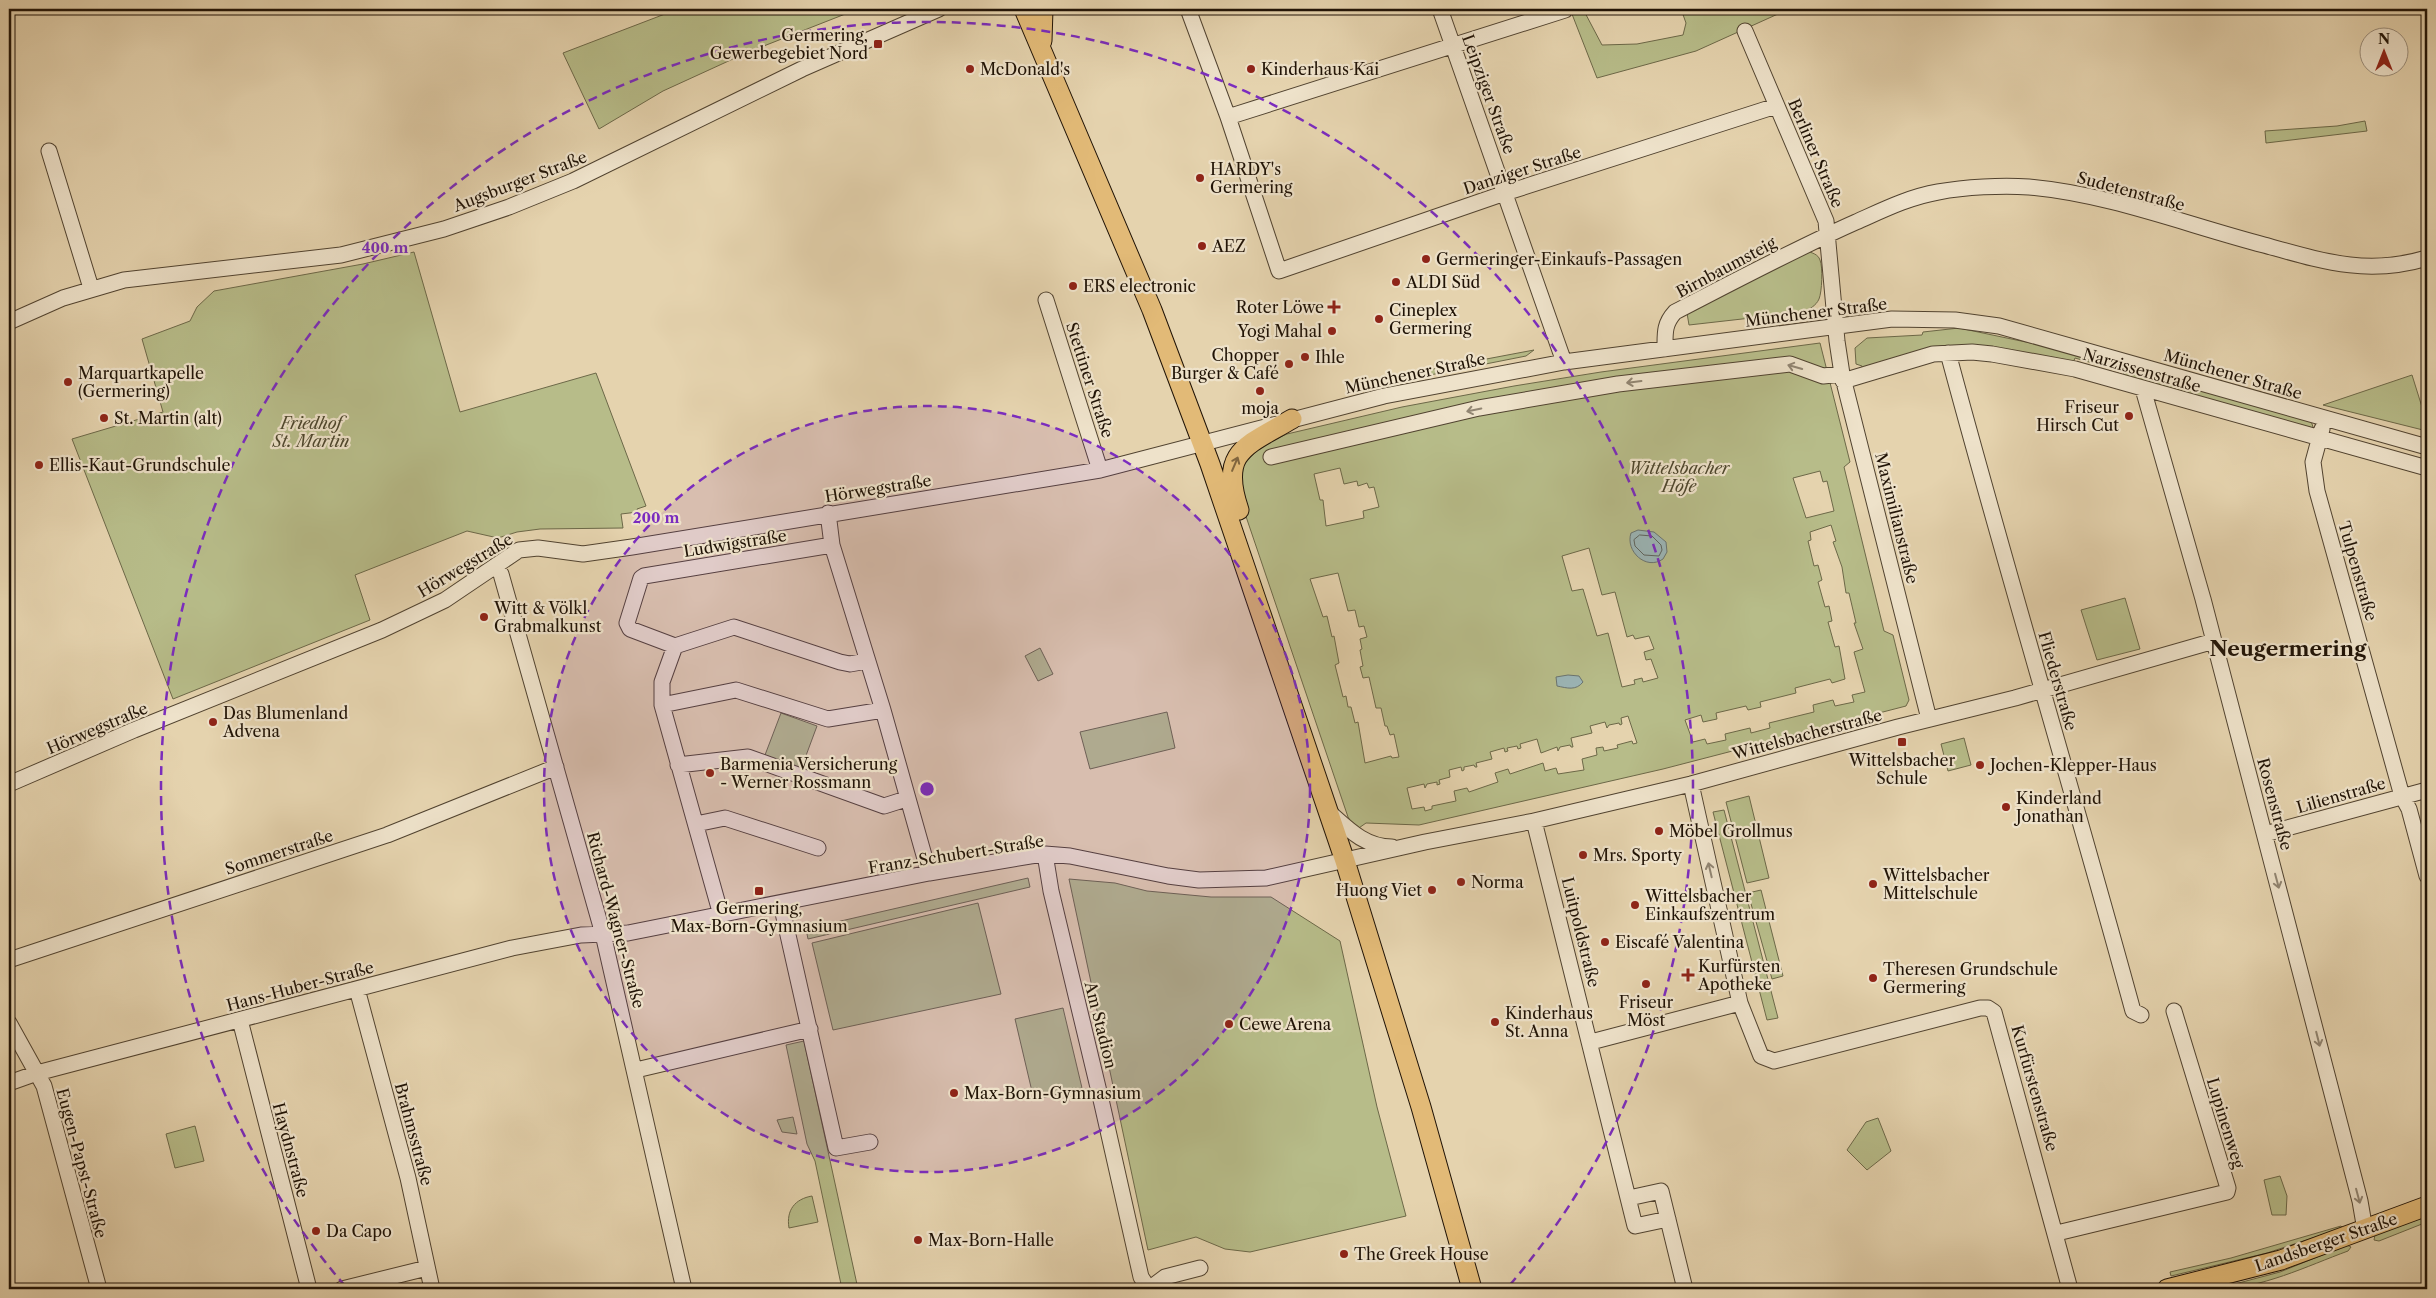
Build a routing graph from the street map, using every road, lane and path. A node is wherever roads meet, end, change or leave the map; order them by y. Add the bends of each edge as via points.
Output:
1 (936, 9) edge
2 (1024, 9) edge
3 (1044, 9) edge
4 (1188, 9) edge
5 (1440, 9) edge
6 (1565, 10) dead end
7 (1744, 31) dead end
8 (1452, 46) junction
9 (1042, 48) junction
10 (1776, 106) junction
11 (1228, 117) junction
12 (49, 151) dead end
13 (1505, 193) junction
14 (1828, 234) junction
15 (2427, 258) edge
16 (91, 288) junction
17 (1046, 300) dead end
18 (9, 322) edge
19 (1835, 325) junction
20 (1665, 349) junction
21 (1948, 352) junction
22 (1564, 362) junction
23 (1842, 377) junction
24 (2143, 389) junction
25 (1292, 418) junction
26 (2325, 418) junction
27 (2320, 437) junction
28 (1203, 444) junction
29 (2427, 447) edge
30 (1271, 457) dead end
31 (2427, 468) edge
32 (1100, 470) junction
33 (828, 513) junction
34 (832, 545) junction
35 (495, 566) junction
36 (2214, 640) junction
37 (1270, 644) junction
38 (675, 646) junction
39 (867, 660) junction
40 (2042, 690) junction
41 (662, 705) junction
42 (883, 710) junction
43 (1930, 719) junction
44 (678, 765) junction
45 (556, 767) junction
46 (9, 784) edge
47 (1691, 784) junction
48 (2427, 790) edge
49 (2402, 796) junction
50 (906, 799) junction
51 (1327, 810) junction
52 (1534, 821) junction
53 (696, 824) junction
54 (2265, 834) junction
55 (1406, 846) junction
56 (818, 848) dead end
57 (1045, 854) junction
58 (1345, 861) junction
59 (929, 873) junction
60 (2427, 876) edge
61 (780, 904) junction
62 (721, 915) junction
63 (603, 934) junction
64 (9, 960) edge
65 (357, 989) junction
66 (1740, 1003) junction
67 (2174, 1011) dead end
68 (2141, 1015) dead end
69 (240, 1020) junction
70 (9, 1023) edge
71 (810, 1029) junction
72 (1591, 1042) junction
73 (636, 1070) junction
74 (37, 1073) junction
75 (9, 1083) edge
76 (870, 1142) dead end
77 (1629, 1198) junction
78 (2427, 1206) edge
79 (1668, 1219) junction
80 (2365, 1230) junction
81 (2057, 1233) junction
82 (427, 1268) junction
83 (1200, 1268) dead end
84 (99, 1289) edge
85 (310, 1289) edge
86 (342, 1289) edge
87 (432, 1289) edge
88 (684, 1289) edge
89 (1149, 1289) edge
90 (1472, 1289) edge
91 (1685, 1289) edge
92 (2070, 1289) edge
93 (2167, 1289) edge

1 - 16 street, Augsburger Straße via 802,68 574,181 444,229 342,254 124,280
2 - 9 main road
3 - 9 main road
4 - 11 street
5 - 8 street, Leipziger Straße
6 - 8 street
7 - 10 street, Berliner Straße
8 - 11 street
8 - 13 street, Leipziger Straße
9 - 28 main road via 1152,310
10 - 13 street, Danziger Straße
10 - 14 street, Berliner Straße via 1826,221
11 - 13 street, Danziger Straße via 1279,271
12 - 16 street
13 - 22 street, Leipziger Straße
14 - 15 street, Sudetenstraße via 1897,204 1938,192 2028,187 2084,196 2334,264 2376,268
14 - 19 street, Berliner Straße
14 - 20 street, Birnbaumsteig via 1675,312 1664,331
16 - 18 street, Augsburger Straße
17 - 32 street, Stettiner Straße
19 - 20 street, Münchener Straße
19 - 23 street, Maximilianstraße
19 - 26 street, Münchener Straße via 1913,319 1970,321 1999,326
20 - 22 street, Münchener Straße
21 - 23 street, Narzissenstraße
21 - 24 street, Narzissenstraße via 1992,354 2050,363
21 - 40 street, Fliederstraße
22 - 25 street, Münchener Straße via 1384,396
23 -> 30 street via 1822,376 1790,364 1591,388 1479,408
23 - 43 street, Maximilianstraße
24 - 27 street, Narzissenstraße
24 - 36 street, Rosenstraße
25 - 28 street, Münchener Straße
37 -> 25 main road via 1276,622 1232,490 1231,468 1249,444
26 - 27 street, Tulpenstraße
26 - 29 street, Münchener Straße
27 - 31 street, Narzissenstraße
27 - 49 street, Tulpenstraße via 2314,462 2317,491
28 - 32 street, Hörwegstraße
28 - 37 main road
32 - 33 street, Hörwegstraße
33 - 34 street
33 - 35 street, Hörwegstraße via 584,554 525,548
34 - 38 street, Ludwigstraße via 644,576 627,623 630,629
34 - 39 street
35 - 45 street, Richard-Wagner-Straße via 501,574
35 - 46 street, Hörwegstraße via 445,600 382,630
36 - 40 street, Wittelsbacherstraße
36 - 54 street, Rosenstraße
37 - 51 main road
38 - 39 street via 734,627 845,663
38 - 41 street via 662,682
39 - 42 street
40 - 43 street, Wittelsbacherstraße
40 - 68 street, Fliederstraße via 2133,1010
41 - 42 street via 736,690 828,719
41 - 44 street
42 - 50 street
43 - 47 street, Wittelsbacherstraße
44 - 50 street via 748,757 884,806
44 - 53 street
45 - 63 street, Richard-Wagner-Straße
45 - 64 street, Sommerstraße via 394,833
47 - 52 street, Wittelsbacherstraße
66 -> 47 street, Kurfürstenstraße
48 - 49 street, Lilienstraße
49 - 54 street, Lilienstraße
49 - 60 street, Tulpenstraße via 2409,809
50 - 59 street
51 - 55 street, Wittelsbacherstraße via 1369,843
51 - 58 main road
52 - 55 street, Wittelsbacherstraße
52 - 72 street, Luitpoldstraße
53 - 56 street via 725,818
53 - 62 street
54 -> 80 street, Rosenstraße
55 - 58 street, Wittelsbacherstraße
57 - 58 street, Franz-Schubert-Straße via 1199,880 1266,878
57 - 59 street, Franz-Schubert-Straße
57 - 89 street, Am Stadion via 1141,1277
58 - 90 main road via 1421,1107
59 - 61 street, Franz-Schubert-Straße
61 - 62 street, Franz-Schubert-Straße
61 - 71 street
62 - 63 street, Franz-Schubert-Straße via 628,933
63 - 65 street, Hans-Huber-Straße via 512,948
63 - 73 street, Richard-Wagner-Straße
65 - 69 street, Hans-Huber-Straße
65 - 82 street, Brahmsstraße via 408,1178
66 - 72 street
66 - 81 street, Kurfürstenstraße via 1761,1056 1774,1061 1980,1008 1994,1012
67 - 81 street, Lupinenweg via 2227,1192
69 - 74 street, Hans-Huber-Straße
69 - 85 street, Haydnstraße
70 - 74 street, Eugen-Papst-Straße
71 - 73 street
71 - 76 street via 836,1148
72 - 77 street, Luitpoldstraße
73 - 88 street, Richard-Wagner-Straße
74 - 75 street, Hans-Huber-Straße
74 - 84 street, Eugen-Papst-Straße via 48,1098
77 - 79 street via 1661,1191
77 - 79 street, Luitpoldstraße via 1635,1226
78 - 80 main road, Landsberger Straße
79 - 91 street
80 - 93 main road, Landsberger Straße via 2280,1260
81 - 92 street, Kurfürstenstraße
82 - 86 street
82 - 87 street, Brahmsstraße
83 - 89 street via 1165,1278

